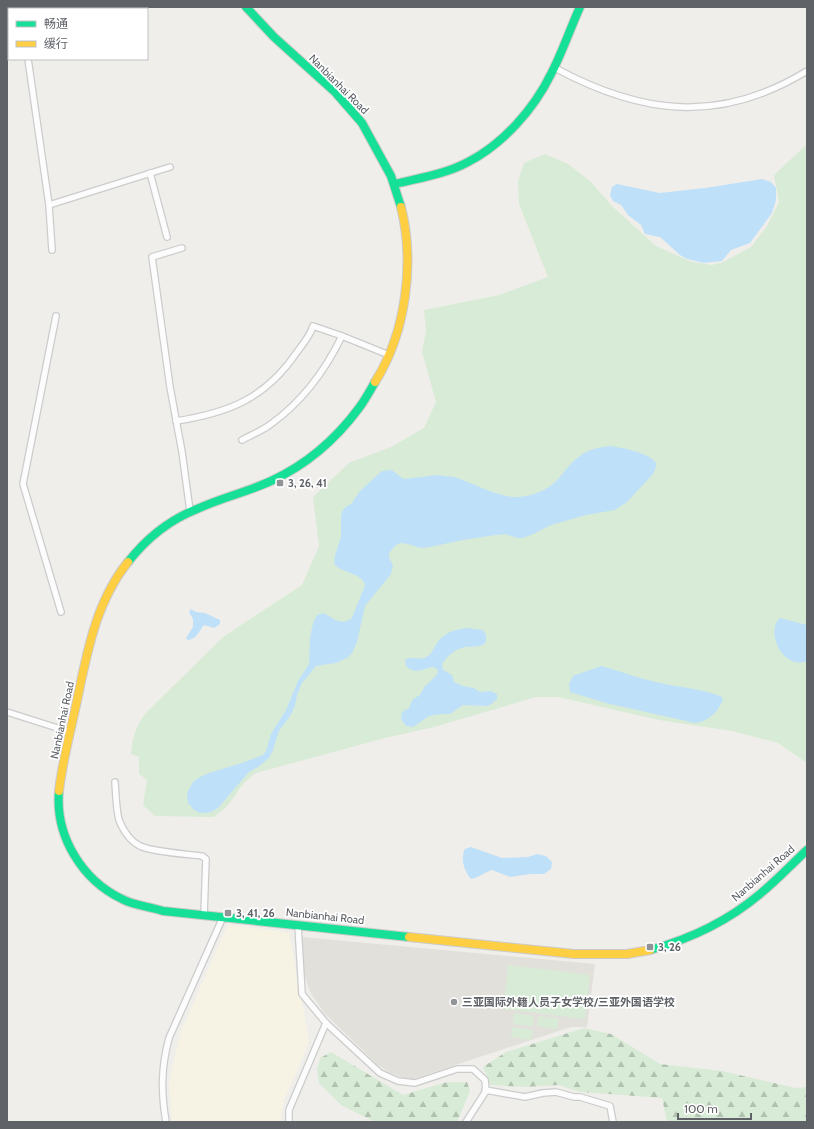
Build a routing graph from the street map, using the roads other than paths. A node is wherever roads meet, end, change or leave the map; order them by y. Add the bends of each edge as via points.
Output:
1 (246, 7) edge
2 (580, 7) edge
3 (28, 60) edge
4 (555, 68) junction
5 (807, 71) edge
6 (170, 167) dead end
7 (150, 173) junction
8 (395, 184) junction
9 (49, 205) junction
10 (167, 237) dead end
11 (182, 248) dead end
12 (52, 250) dead end
13 (56, 316) dead end
14 (342, 336) junction
15 (389, 355) junction
16 (176, 421) junction
17 (242, 440) dead end
18 (190, 512) junction
19 (61, 612) dead end
20 (7, 712) edge
21 (70, 732) junction
22 (115, 782) dead end
23 (807, 850) edge
24 (204, 915) junction
25 (223, 917) junction
26 (298, 925) junction
27 (326, 1023) junction
28 (485, 1090) junction
29 (166, 1122) edge
30 (289, 1122) edge
31 (466, 1122) edge
32 (613, 1122) edge

1 - 8 street, Nanbianhai Road via 271,35 346,104 363,125
2 - 4 street
3 - 9 street
4 - 5 street via 614,94 656,105 677,107 739,102 786,84
4 - 8 street via 534,102 514,126 491,147 468,162 446,171
6 - 7 street
7 - 9 street
7 - 10 street
8 - 15 street, Nanbianhai Road via 406,231 408,255 404,302
9 - 12 street
11 - 16 street via 152,257
13 - 19 street via 23,484
14 - 15 street
14 - 16 street via 313,326 290,363 257,395 220,412
14 - 17 street via 327,364 305,394 270,425
15 - 18 street, Nanbianhai Road via 364,402 322,448 276,479
16 - 18 street
18 - 21 street, Nanbianhai Road via 161,529 135,553 107,592 91,642
20 - 21 street
21 - 24 street, Nanbianhai Road via 59,795 60,822 82,868 105,890 120,899 141,907
22 - 24 street via 120,820 133,841 141,846 202,856 206,859
23 - 26 street, Nanbianhai Road via 767,888 727,918 680,942 634,953 574,954
24 - 25 street, Nanbianhai Road
25 - 26 street, Nanbianhai Road
25 - 29 street via 169,1038 162,1076
26 - 27 street via 302,994
27 - 28 street via 380,1073 398,1081 415,1083 457,1070 474,1069 485,1080
27 - 30 street via 289,1110
28 - 31 street
28 - 32 street via 525,1097 556,1092 580,1097 610,1106

